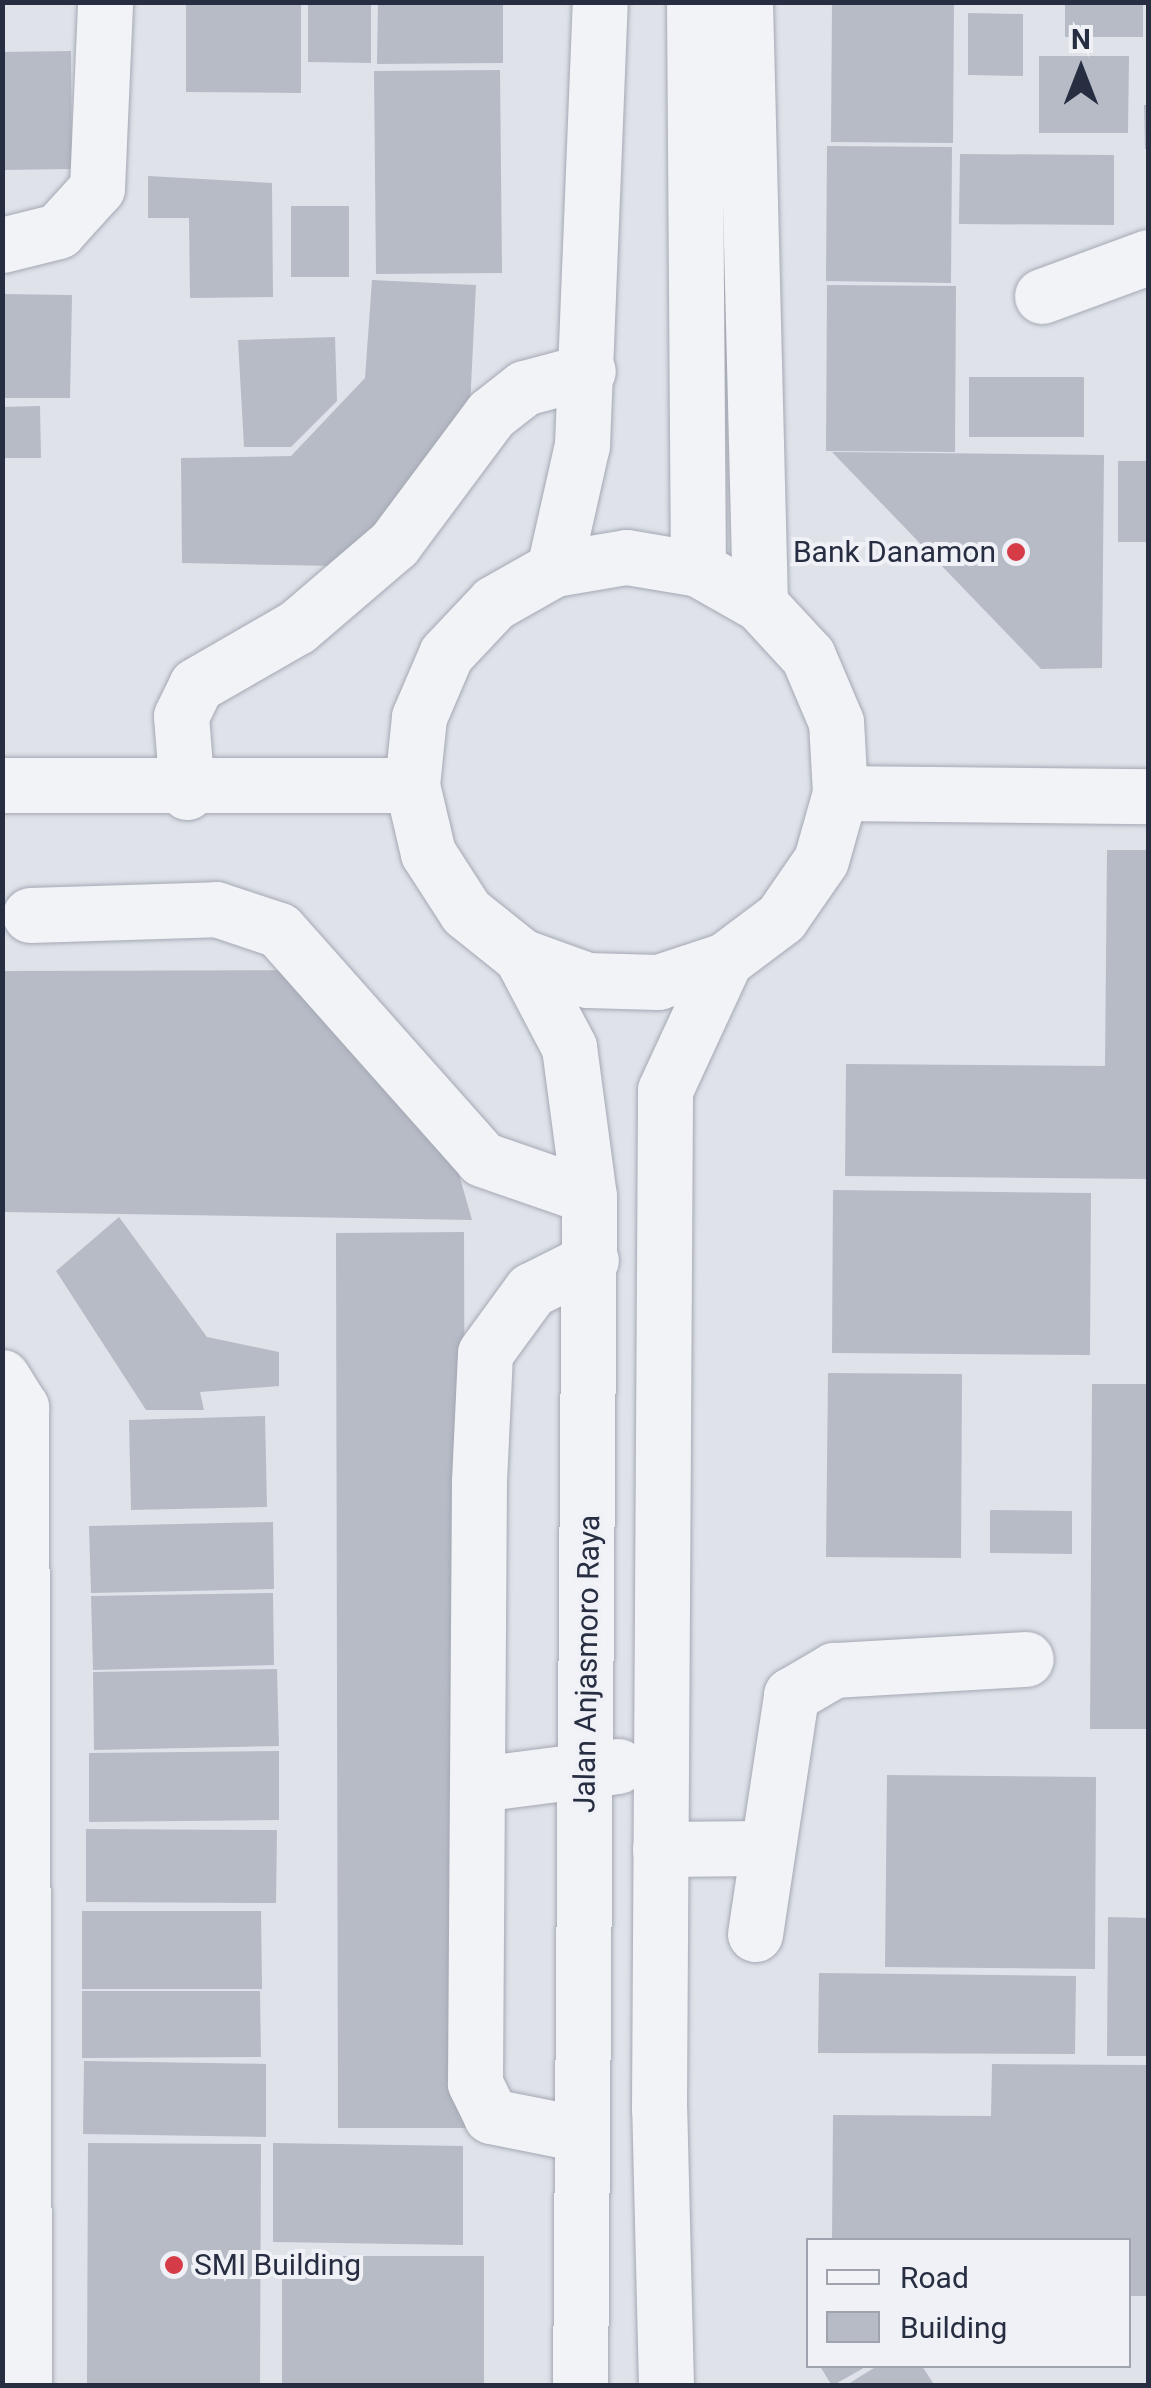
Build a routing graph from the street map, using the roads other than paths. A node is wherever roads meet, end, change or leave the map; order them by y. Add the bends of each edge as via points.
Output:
1 (105, 2) edge
2 (600, 2) edge
3 (694, 2) edge
4 (745, 2) edge
5 (720, 93) junction
6 (722, 235) junction
7 (2, 246) edge
8 (1148, 258) edge
9 (1042, 296) dead end
10 (588, 370) junction
11 (698, 568) junction
12 (554, 570) junction
13 (760, 604) junction
14 (2, 786) edge
15 (412, 786) junction
16 (186, 792) junction
17 (840, 793) junction
18 (1148, 796) edge
19 (30, 916) dead end
20 (521, 956) junction
21 (725, 960) junction
22 (589, 1196) junction
23 (591, 1260) junction
24 (2, 1376) edge
25 (1026, 1659) dead end
26 (15, 1748) edge
27 (661, 1765) junction
28 (585, 1766) junction
29 (479, 1784) junction
30 (762, 1848) junction
31 (660, 1850) junction
32 (755, 1934) dead end
33 (576, 2134) junction
34 (13, 2143) edge
35 (666, 2312) junction
36 (579, 2316) junction
37 (24, 2386) edge
38 (580, 2386) edge
39 (666, 2386) edge

1 - 7 street via 97,188 58,231
2 - 10 street
3 - 5 street
4 - 5 street
5 - 6 street
6 - 11 street
6 - 13 street
8 - 9 street
10 - 12 street
10 - 16 street via 524,388 491,414 394,544 298,627 196,685 181,716
11 - 12 street via 626,556
11 - 13 street
12 - 15 street via 494,603 446,654 419,717
13 - 17 street via 808,656 836,722
14 - 16 street
15 - 16 street
15 - 20 street via 428,854 466,912
17 - 18 street
17 - 21 street via 821,860 781,918
19 - 22 street via 216,910 280,930 482,1159
20 - 21 street via 587,980 658,982
20 - 22 street, Jalan Anjasmoro Raya via 569,1047
21 - 27 street via 665,1090
22 - 23 street, Jalan Anjasmoro Raya
23 - 28 street, Jalan Anjasmoro Raya
23 - 29 street via 530,1290 485,1353
24 - 26 street via 21,1407
25 - 30 street via 834,1670 791,1695
26 - 34 street
27 - 28 street
27 - 31 street
28 - 29 street
28 - 33 street, Jalan Anjasmoro Raya
29 - 33 street via 475,2083 491,2116
30 - 31 street
30 - 32 street
31 - 35 street
33 - 36 street, Jalan Anjasmoro Raya
34 - 37 street
35 - 36 street
35 - 39 street
36 - 38 street, Jalan Anjasmoro Raya

